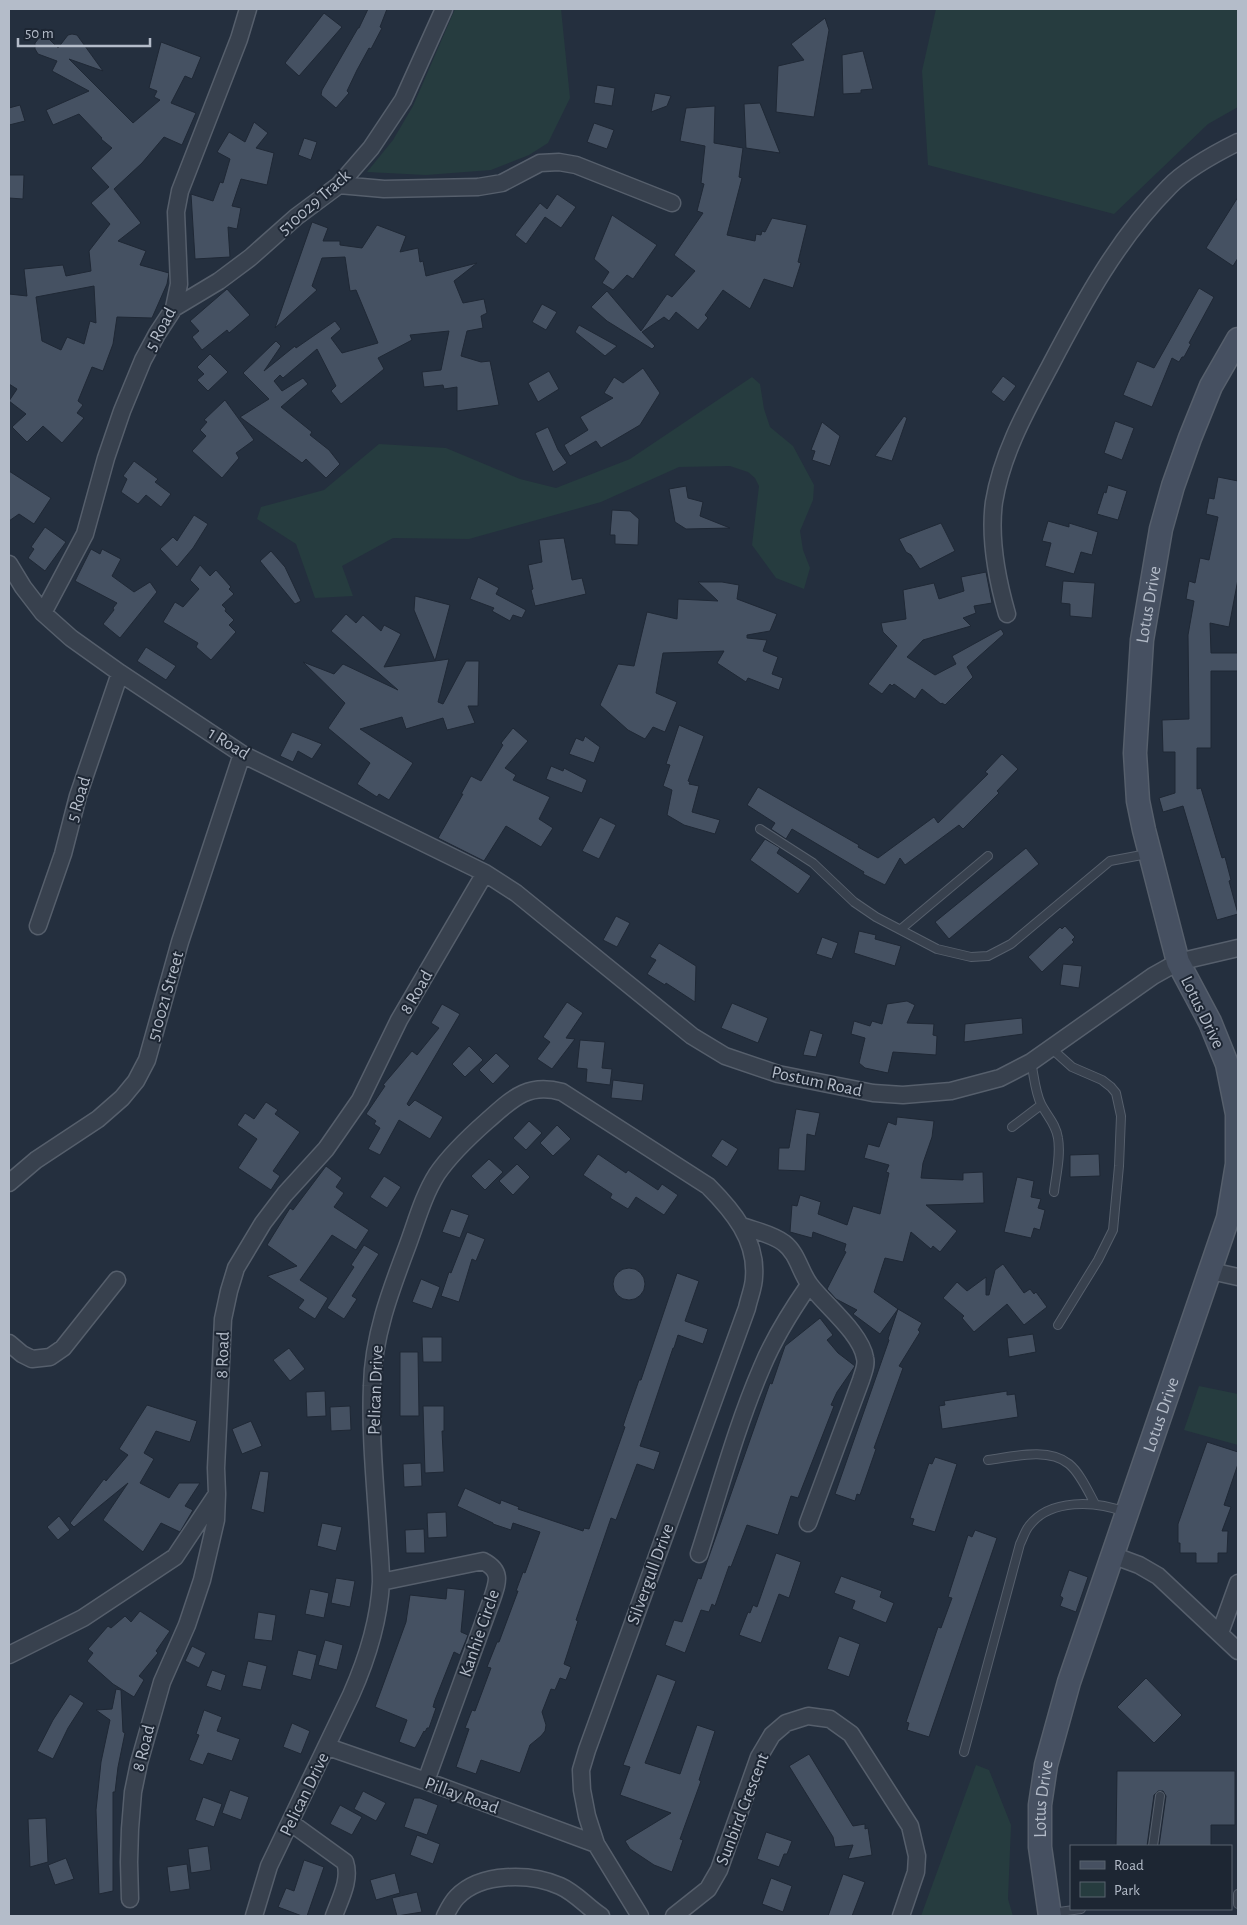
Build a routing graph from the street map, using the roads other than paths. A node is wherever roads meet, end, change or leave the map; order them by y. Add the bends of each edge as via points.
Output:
1 (248, 9) edge
2 (444, 9) edge
3 (1238, 142) edge
4 (339, 185) junction
5 (672, 203) dead end
6 (174, 308) junction
7 (1238, 339) edge
8 (9, 564) edge
9 (43, 613) junction
10 (1007, 614) dead end
11 (120, 673) junction
12 (242, 754) junction
13 (760, 830) dead end
14 (1149, 854) junction
15 (988, 856) dead end
16 (485, 873) junction
17 (38, 926) dead end
18 (901, 929) junction
19 (1238, 948) edge
20 (1178, 962) junction
21 (1052, 1049) junction
22 (1031, 1062) junction
23 (1041, 1105) junction
24 (1012, 1127) dead end
25 (9, 1182) edge
26 (1054, 1192) dead end
27 (742, 1226) junction
28 (1211, 1271) junction
29 (1238, 1277) edge
30 (117, 1280) dead end
31 (809, 1284) junction
32 (1058, 1325) dead end
33 (9, 1343) edge
34 (988, 1460) dead end
35 (217, 1494) junction
36 (1095, 1504) junction
37 (1127, 1512) junction
38 (808, 1523) dead end
39 (699, 1554) dead end
40 (1112, 1555) junction
41 (381, 1582) junction
42 (1238, 1583) edge
43 (1220, 1633) junction
44 (1238, 1651) edge
45 (9, 1655) edge
46 (328, 1747) junction
47 (964, 1752) dead end
48 (426, 1781) junction
49 (1160, 1796) dead end
50 (291, 1823) junction
51 (596, 1844) junction
52 (1153, 1845) edge
53 (1238, 1894) edge
54 (130, 1899) dead end
55 (1238, 1904) edge
56 (1076, 1910) edge
57 (1050, 1915) edge
58 (254, 1916) edge
59 (334, 1916) edge
60 (445, 1916) edge
61 (600, 1916) edge
62 (640, 1916) edge
63 (674, 1916) edge
64 (901, 1916) edge

1 - 6 street, 5 Road via 180,191 176,212 179,284
2 - 4 street, 510029 Track via 398,109 371,148
3 - 10 street via 1212,154 1170,185 1148,209 1106,266 1018,427 1002,466 994,503 996,561
4 - 5 street via 384,189 478,187 502,183 540,163 559,162
4 - 6 street, 510029 Track via 219,281
6 - 9 street, 5 Road via 143,360 106,458 84,534
7 - 14 street, Lotus Drive via 1211,386 1173,486 1149,592 1142,640 1135,753 1138,801
8 - 9 street, 1 Road
9 - 11 street, 1 Road via 71,638
11 - 12 street, 1 Road
11 - 17 street, 5 Road
12 - 16 street, 1 Road
12 - 25 street, 510021 Street via 180,942 147,1060 122,1098 98,1119
13 - 18 lane via 813,863 854,902
14 - 18 lane via 1115,859 1105,864 1027,932 988,956 971,957 936,948
14 - 20 street, Lotus Drive
15 - 18 lane
16 - 22 street, Postum Road via 516,893 692,1036 725,1056 778,1074 873,1094 903,1095 951,1090 1000,1078
16 - 35 street, 8 Road via 400,1020 360,1100 326,1149 280,1202 236,1268 223,1319
19 - 20 street, Postum Road
20 - 21 street, Postum Road
20 - 28 street, Lotus Drive via 1210,1022 1227,1064 1237,1114 1237,1164 1228,1218
21 - 22 street, Postum Road
21 - 32 lane via 1072,1067 1111,1087 1116,1093 1121,1116 1113,1230
22 - 23 lane
23 - 24 lane
23 - 26 lane via 1053,1121 1058,1138
27 - 31 street via 768,1234 785,1244 797,1259
27 - 41 street, Pelican Drive via 708,1186 562,1092 536,1088 524,1092 482,1125 438,1173 424,1200 378,1332 372,1386
27 - 51 street, Silvergull Drive via 750,1242 755,1265 747,1308 581,1770 585,1807
28 - 29 street
28 - 37 street, Lotus Drive
30 - 33 street via 63,1348 50,1357 32,1360
31 - 38 street via 855,1337 866,1358
31 - 39 street via 783,1324 762,1367
34 - 36 lane via 1038,1455 1058,1458 1070,1464
35 - 45 street via 175,1557 83,1618
35 - 54 street, 8 Road via 216,1520 202,1580 162,1682 139,1763 130,1829
36 - 37 lane
36 - 47 lane via 1059,1508 1045,1513 1029,1526 1020,1544
37 - 40 street, Lotus Drive
40 - 43 street via 1158,1576
40 - 57 street, Lotus Drive via 1068,1682 1046,1765 1040,1805 1040,1847
41 - 46 street, Pelican Drive via 372,1638 363,1668
41 - 48 street, Kanhie Circle via 483,1560 492,1565 498,1578
42 - 43 street
43 - 44 street
46 - 48 street, Pillay Road
46 - 50 street, Pelican Drive
48 - 51 street, Pillay Road
49 - 52 lane
50 - 58 street, Pelican Drive via 269,1866
50 - 59 street via 345,1862 348,1871
51 - 62 street, Silvergull Drive
53 - 55 lane
56 - 57 lane
60 - 61 street via 457,1897 475,1884 497,1877 520,1877 560,1886
63 - 64 street, Sunbird Crescent via 708,1889 719,1870 760,1757 772,1735 786,1723 808,1716 830,1719 851,1734 910,1826 916,1872

